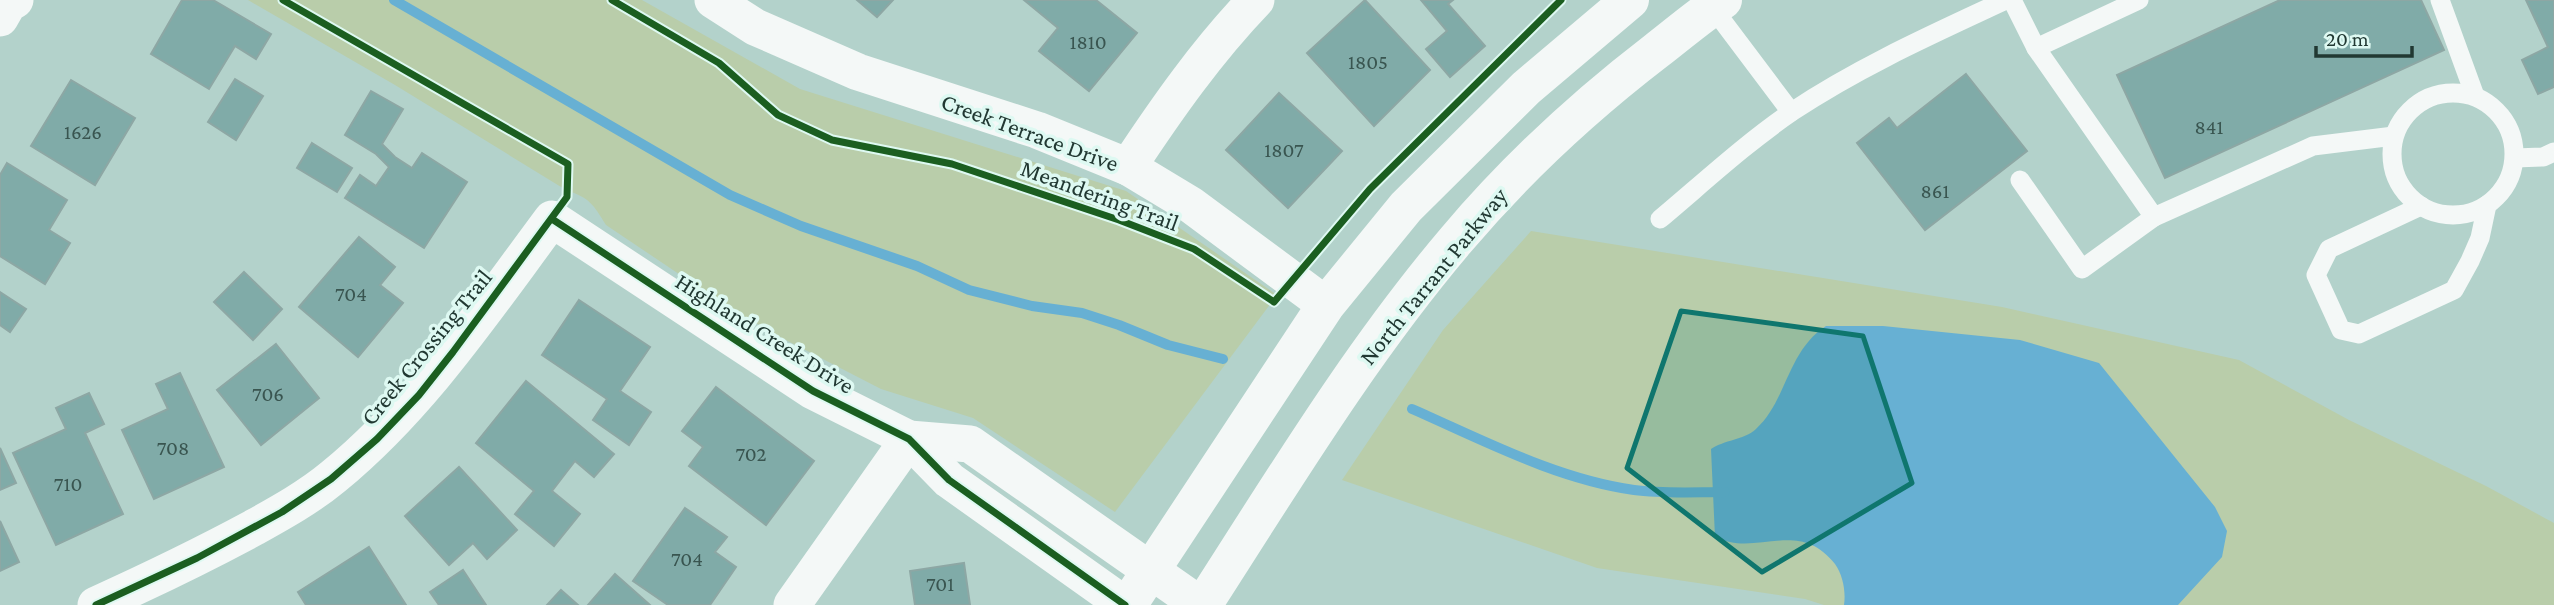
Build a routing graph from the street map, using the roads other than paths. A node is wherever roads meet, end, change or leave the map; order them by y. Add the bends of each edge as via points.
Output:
1 (15, 0) edge
2 (1256, 0) edge
3 (1630, 0) edge
4 (2006, 0) edge
5 (2012, 0) edge
6 (2139, 0) edge
7 (2440, 0) edge
8 (718, 1) edge
9 (1714, 3) edge
10 (0, 18) edge
11 (2036, 48) junction
12 (2475, 96) junction
13 (1791, 112) junction
14 (2393, 136) junction
15 (2554, 152) edge
16 (2515, 158) junction
17 (1128, 167) junction
18 (2020, 180) dead end
19 (2487, 205) junction
20 (2421, 206) junction
21 (2154, 217) junction
22 (552, 219) joint
23 (1660, 219) dead end
24 (1326, 305) junction
25 (909, 439) junction
26 (1152, 570) junction
27 (96, 605) edge
28 (792, 605) edge
29 (1126, 605) edge
30 (1201, 605) edge

1 - 10 street
2 - 17 street via 1222,35
3 - 24 main road via 1526,88 1406,207
4 - 13 lane via 1901,50
5 - 11 lane
6 - 11 lane
7 - 12 lane
8 - 17 street, Creek Terrace Drive via 755,27 858,72 1037,130
9 - 13 lane
9 - 30 main road, North Tarrant Parkway via 1580,111 1456,239 1339,396
11 - 21 lane
12 - 14 lane via 2442,93 2412,107
12 - 16 lane via 2506,121
13 - 23 lane
14 - 20 lane via 2391,163 2401,188
14 - 21 lane via 2313,146
15 - 16 lane
16 - 19 lane via 2507,185
17 - 24 street, Creek Terrace Drive via 1191,205
18 - 21 lane via 2082,269
19 - 20 lane via 2466,214 2442,215
19 - 20 lane via 2475,249 2454,290 2359,334 2342,330 2316,275 2329,249
22 - 25 street, Highland Creek Drive via 813,391
22 - 27 street, Creek Crossing Trail via 419,395 331,479 282,512 197,558
24 - 26 main road
25 - 26 street, Highland Creek Drive via 970,444
25 - 28 street
25 - 29 street, Highland Creek Drive via 949,480
26 - 29 main road
26 - 30 street, Highland Creek Drive

